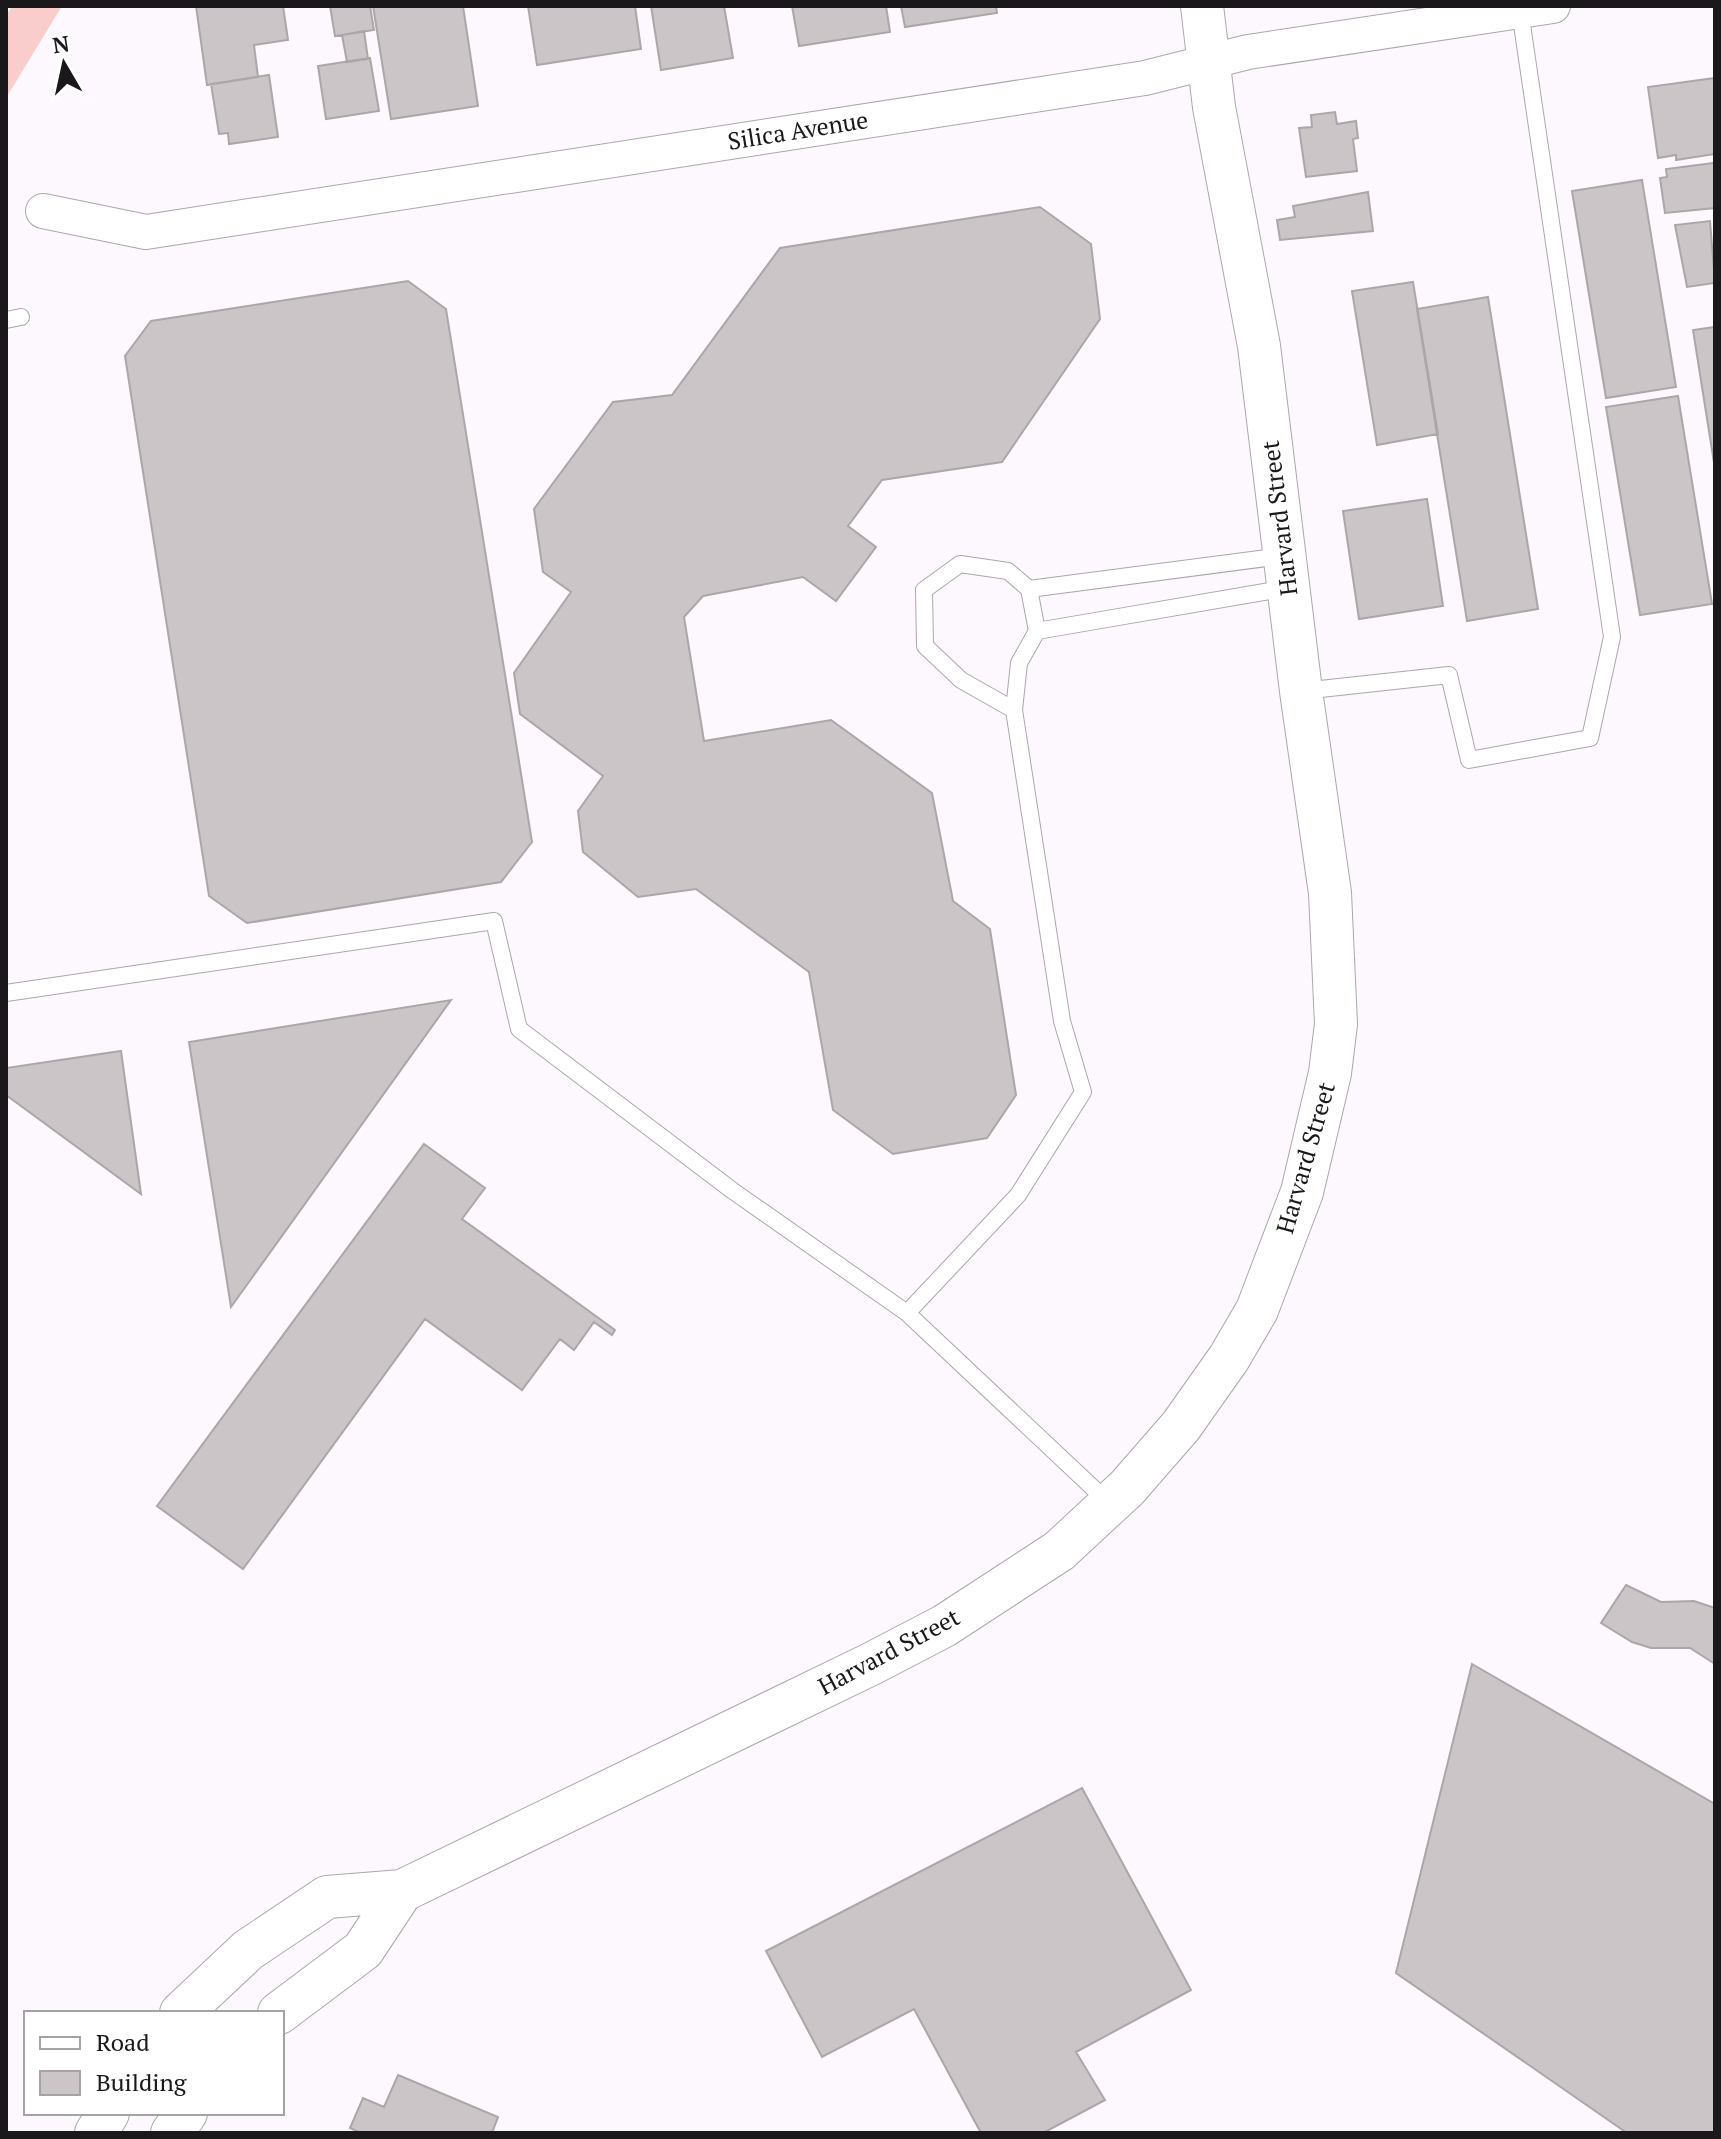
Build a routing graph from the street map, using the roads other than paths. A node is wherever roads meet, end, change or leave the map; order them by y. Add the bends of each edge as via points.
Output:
1 (1202, 6) edge
2 (1536, 8) edge
3 (1209, 62) junction
4 (43, 211) dead end
5 (1286, 572) junction
6 (1029, 589) junction
7 (1037, 631) junction
8 (1301, 691) junction
9 (1014, 710) junction
10 (6, 993) edge
11 (907, 1313) junction
12 (1109, 1504) junction
13 (402, 1891) junction
14 (183, 2011) edge
15 (282, 2011) edge
16 (107, 2115) edge
17 (185, 2115) edge
18 (96, 2133) edge
19 (172, 2133) edge

1 - 3 street, Harvard Street
2 - 3 street, Silica Avenue
2 - 8 lane via 1612,637 1590,738 1469,760 1449,675
3 - 4 street, Silica Avenue via 1145,78 146,232
3 - 5 street, Harvard Street via 1259,346
5 - 6 lane
5 - 7 lane
5 - 8 street, Harvard Street
6 - 7 lane
6 - 9 lane via 1008,571 960,564 924,590 925,646 961,680
7 - 9 lane via 1019,663
8 - 12 street, Harvard Street via 1336,966 1336,1024 1318,1131 1302,1192 1257,1310 1181,1426
9 - 11 lane via 1062,1021 1083,1092 1018,1195
10 - 11 lane via 494,921 519,1029 733,1191
11 - 12 lane
12 - 13 street, Harvard Street via 1059,1551 944,1626
13 - 14 street, Harvard Street via 327,1897 248,1950
13 - 15 street via 363,1950
16 - 18 street
17 - 19 street

